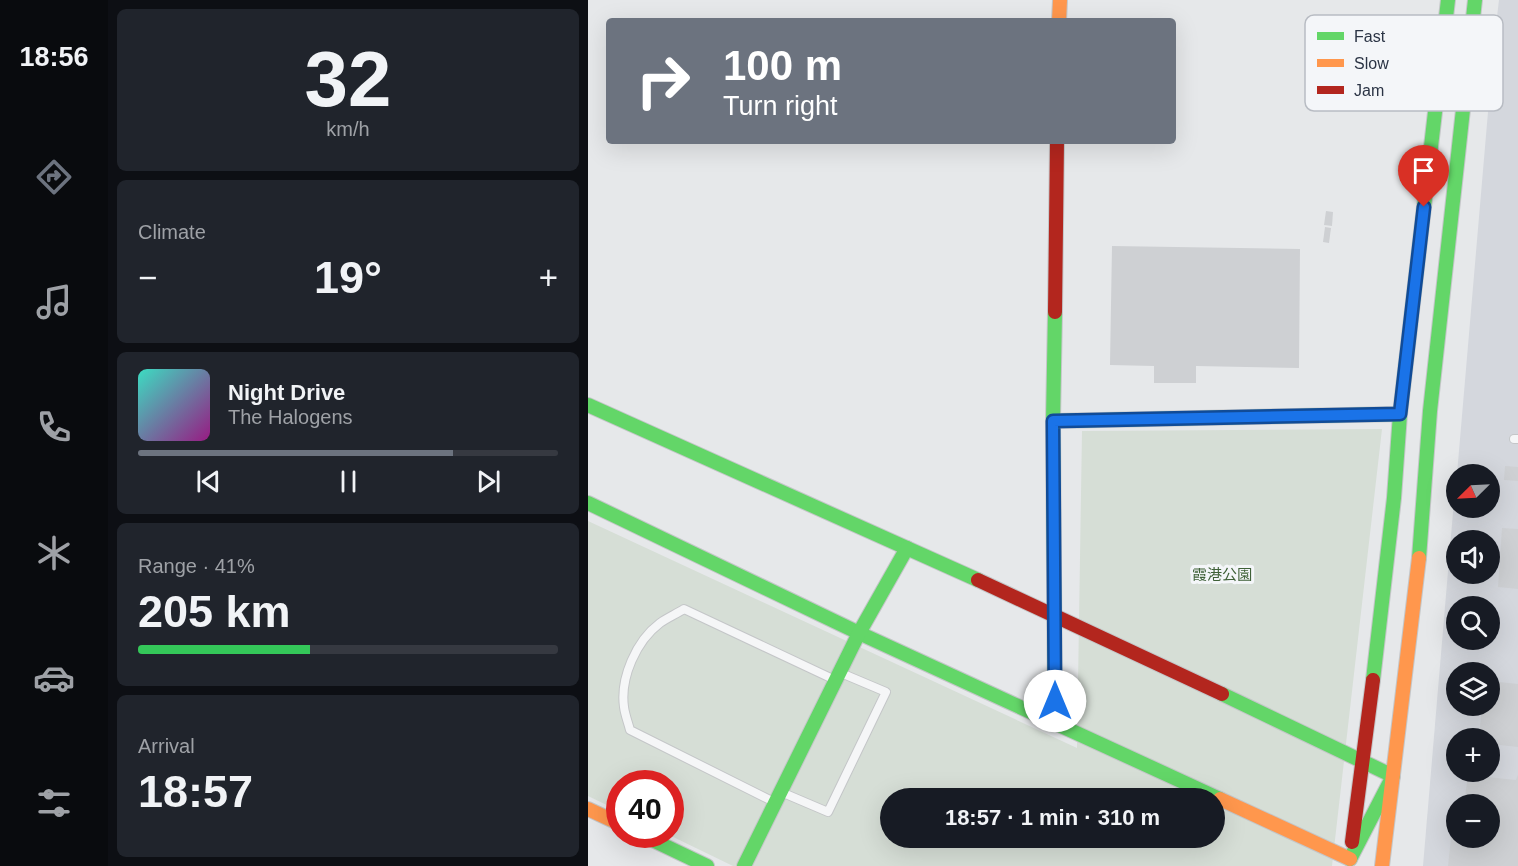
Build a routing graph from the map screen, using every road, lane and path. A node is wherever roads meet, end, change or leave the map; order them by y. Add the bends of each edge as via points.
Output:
1 (1060, 0) edge
2 (1448, 0) edge
3 (1475, 0) edge
4 (1446, 15) edge
5 (1473, 15) edge
6 (1059, 18) edge
7 (1435, 111) edge
8 (1463, 111) edge
9 (1058, 144) edge
10 (592, 406) edge
11 (1400, 414) junction
12 (1053, 421) junction
13 (588, 422) edge
14 (588, 503) edge
15 (907, 548) junction
16 (1054, 614) junction
17 (859, 633) junction
18 (838, 676) junction
19 (1055, 723) junction
20 (1363, 762) junction
21 (1393, 776) junction
22 (778, 797) junction
23 (588, 809) edge
24 (606, 817) edge
25 (669, 848) edge
26 (1349, 862) edge
27 (707, 866) edge
28 (744, 866) edge
29 (1382, 866) edge

1 - 6 street
2 - 4 street
3 - 5 street
7 - 11 street
8 - 21 street via 1430,411 1419,561
9 - 12 street
10 - 13 street
10 - 15 street
11 - 12 street
11 - 20 street
12 - 16 street
14 - 17 street
15 - 16 street
15 - 17 street
16 - 19 street
16 - 20 street
17 - 18 street
17 - 19 street
18 - 22 street
18 - 22 lane via 886,693 828,812
18 - 22 lane via 684,609 658,624 631,661 624,685 624,708 630,730
19 - 26 street
20 - 21 street
20 - 26 street
21 - 26 street
21 - 29 street
22 - 28 street
23 - 24 street
25 - 27 street

